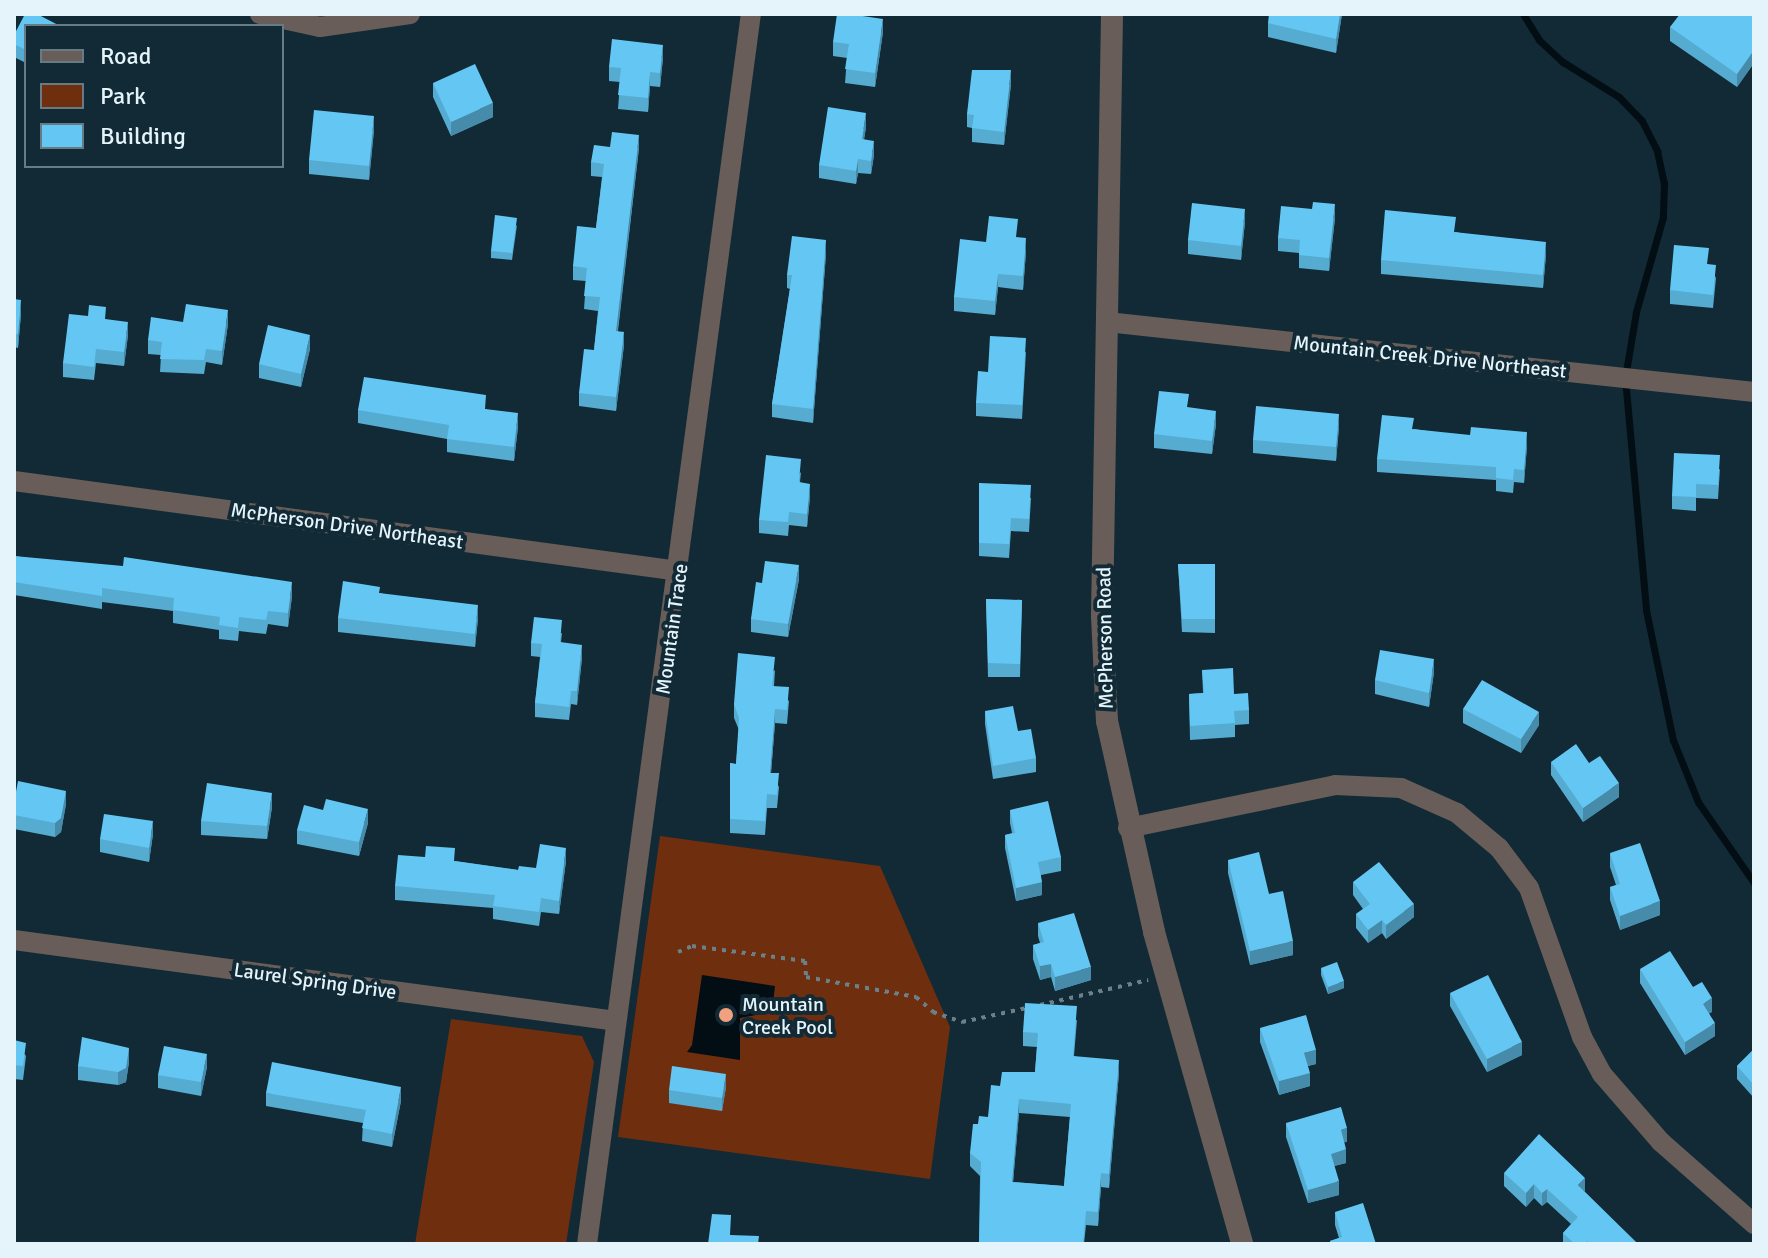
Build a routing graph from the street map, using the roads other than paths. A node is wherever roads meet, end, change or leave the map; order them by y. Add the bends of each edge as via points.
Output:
1 (260, 14) edge
2 (410, 14) edge
3 (751, 14) edge
4 (1112, 14) edge
5 (1107, 322) junction
6 (1754, 392) edge
7 (14, 481) edge
8 (680, 571) junction
9 (1128, 828) junction
10 (14, 940) edge
11 (616, 1021) junction
12 (1754, 1224) edge
13 (587, 1244) edge
14 (1242, 1244) edge

1 - 2 street via 320,27
3 - 8 street, Mountain Trace
4 - 5 street, McPherson Road
5 - 6 street, Mountain Creek Drive Northeast
5 - 9 street, McPherson Road via 1103,671
7 - 8 street, McPherson Drive Northeast
8 - 11 street, Mountain Trace
9 - 12 street via 1335,785 1401,788 1457,813 1499,848 1529,888 1582,1037 1602,1074 1661,1142
9 - 14 street, McPherson Road
10 - 11 street, Laurel Spring Drive
11 - 13 street, Mountain Trace

